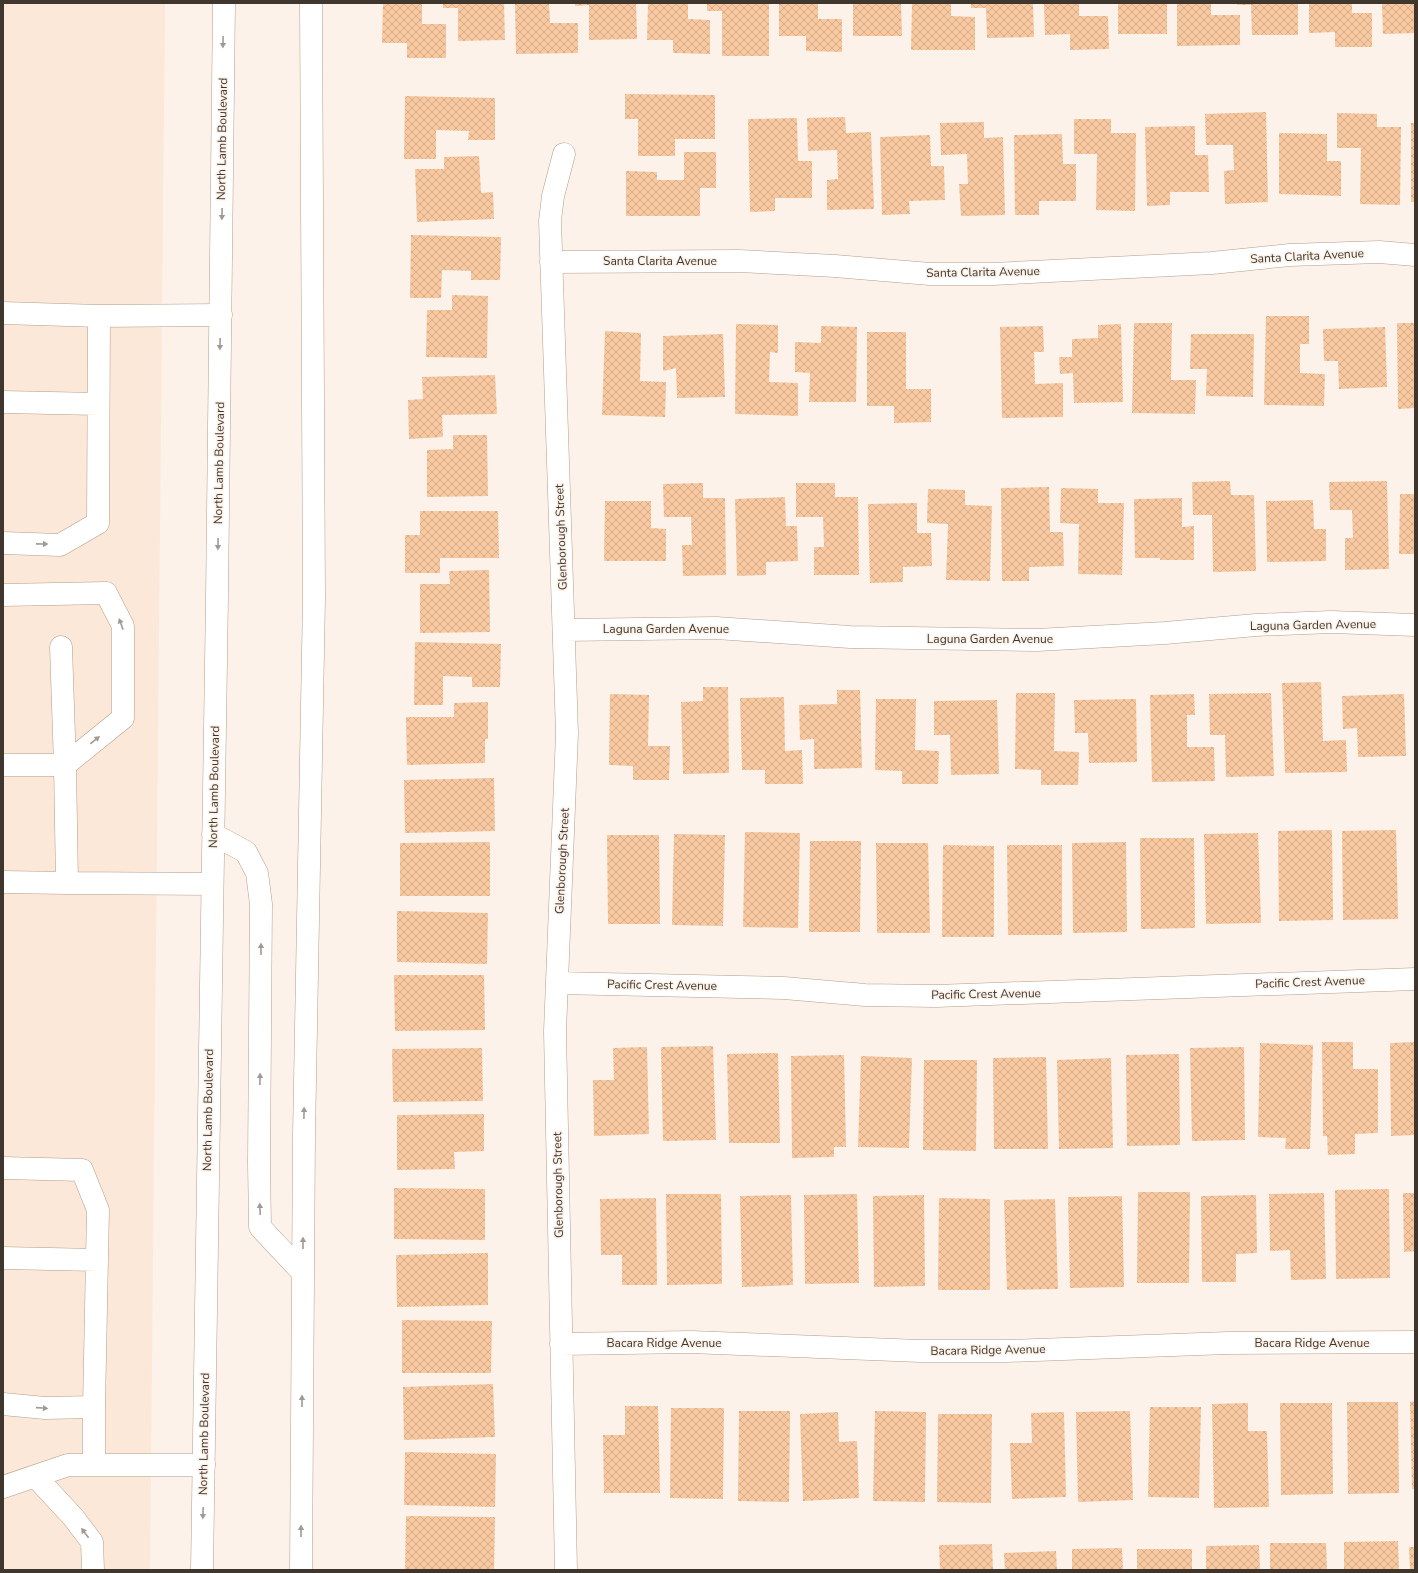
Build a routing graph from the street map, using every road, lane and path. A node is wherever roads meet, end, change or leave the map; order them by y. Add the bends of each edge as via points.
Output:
1 (224, 3) edge
2 (311, 3) edge
3 (564, 154) dead end
4 (1415, 255) edge
5 (551, 262) junction
6 (3, 314) edge
7 (221, 315) junction
8 (99, 316) junction
9 (3, 402) edge
10 (98, 404) junction
11 (3, 543) edge
12 (3, 595) edge
13 (1415, 625) edge
14 (564, 630) junction
15 (62, 647) dead end
16 (64, 764) junction
17 (3, 765) edge
18 (213, 834) junction
19 (3, 882) edge
20 (67, 883) junction
21 (212, 884) junction
22 (1415, 979) edge
23 (557, 983) junction
24 (3, 1168) edge
25 (3, 1258) edge
26 (97, 1260) junction
27 (303, 1273) junction
28 (1415, 1342) edge
29 (561, 1344) junction
30 (3, 1404) edge
31 (94, 1408) junction
32 (94, 1465) junction
33 (204, 1465) junction
34 (35, 1476) junction
35 (3, 1487) edge
36 (93, 1570) edge
37 (202, 1570) edge
38 (301, 1570) edge
39 (566, 1570) edge

1 -> 7 street, North Lamb Boulevard
27 -> 2 street via 314,598
3 - 5 street, Glenborough Street via 553,196 550,221
4 - 5 street, Santa Clarita Avenue via 1379,252 1290,255 1212,263 993,274 930,274 739,261
5 - 14 street, Glenborough Street
6 - 8 street
7 - 8 street
7 -> 18 street, North Lamb Boulevard
8 - 10 street
9 - 10 street
11 -> 10 street via 60,544 98,523
16 -> 12 street via 123,718 124,626 106,593
13 - 14 street, Laguna Garden Avenue via 1331,622 1037,640 850,637 716,628
14 - 23 street, Glenborough Street via 567,733
15 - 16 street
16 - 17 street
16 - 20 street
18 - 21 street, North Lamb Boulevard
27 -> 18 street via 260,1227 261,904 257,873 246,852
19 - 20 street
20 - 21 street
21 - 33 street, North Lamb Boulevard
22 - 23 street, Pacific Crest Avenue via 936,996 865,995 784,988
23 - 29 street, Glenborough Street via 555,1031
24 - 26 street via 82,1170 98,1210
25 - 26 street
26 - 31 street
38 -> 27 street
28 - 29 street, Bacara Ridge Avenue via 1228,1343 1007,1351 920,1351 698,1342
29 - 39 street, Glenborough Street
30 -> 31 street via 45,1408
31 - 32 street
32 - 33 street
32 - 34 street via 68,1465
33 -> 37 street, North Lamb Boulevard
34 - 35 street
36 -> 34 street via 92,1542

